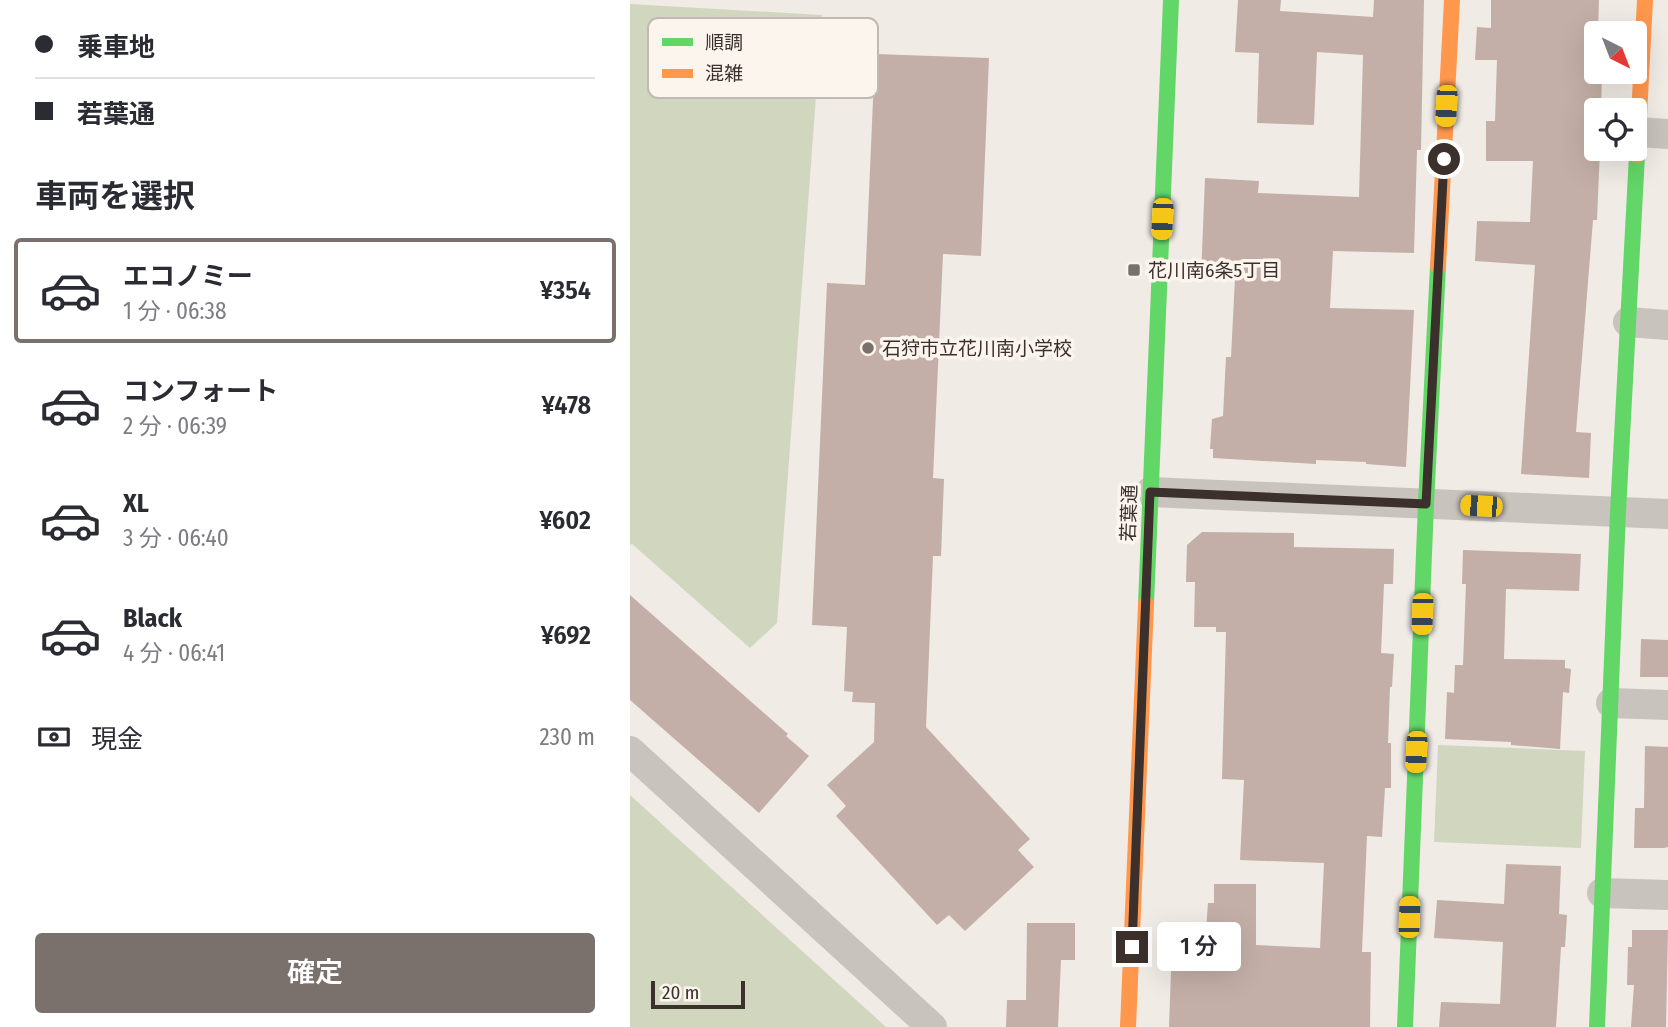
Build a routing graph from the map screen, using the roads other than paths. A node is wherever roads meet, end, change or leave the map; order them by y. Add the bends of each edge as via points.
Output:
1 (1171, 0) edge
2 (1452, 0) edge
3 (1645, 0) edge
4 (1640, 98) edge
5 (1647, 133) edge
6 (1668, 134) edge
7 (1636, 161) edge
8 (1628, 322) junction
9 (1668, 325) edge
10 (1150, 492) junction
11 (1426, 504) junction
12 (1618, 512) junction
13 (1668, 514) edge
14 (1611, 703) junction
15 (1668, 705) edge
16 (630, 751) edge
17 (1602, 893) junction
18 (1668, 895) edge
19 (932, 1027) edge
20 (1128, 1027) edge
21 (1405, 1027) edge
22 (1597, 1027) edge

1 - 10 street, 若葉通
2 - 11 street
3 - 4 street
5 - 6 street
7 - 8 street
8 - 9 street
8 - 12 street
10 - 11 street
10 - 20 street, 若葉通
11 - 12 street
11 - 21 street
12 - 13 street
12 - 14 street
14 - 15 street
14 - 17 street
16 - 19 street
17 - 18 street
17 - 22 street

